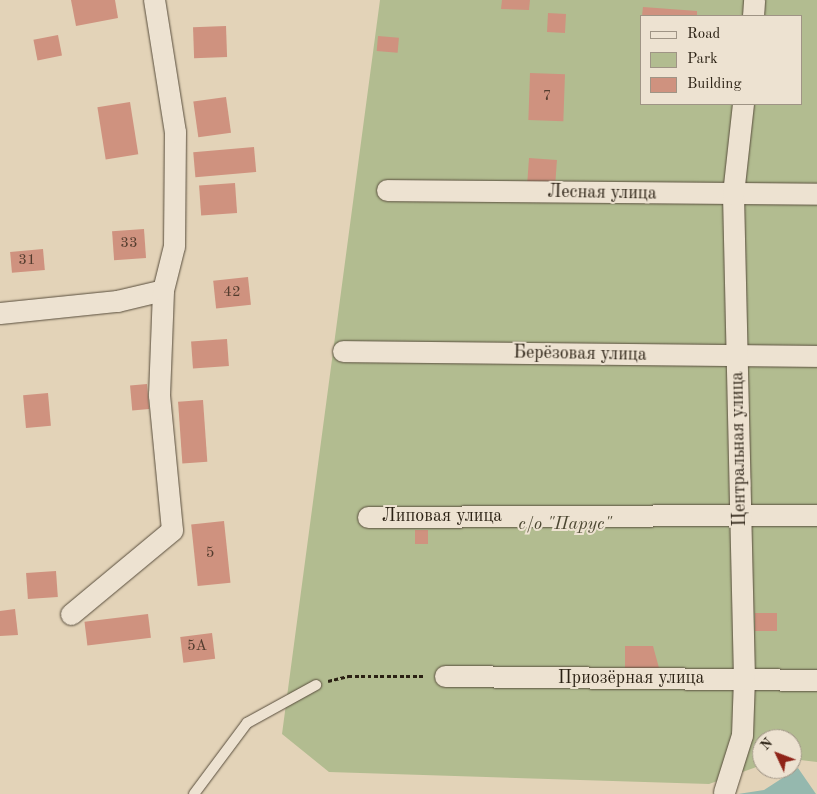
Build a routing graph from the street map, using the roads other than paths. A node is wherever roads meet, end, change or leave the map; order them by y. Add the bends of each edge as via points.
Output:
1 (154, 0) edge
2 (754, 0) edge
3 (753, 15) edge
4 (743, 105) edge
5 (386, 190) dead end
6 (733, 194) junction
7 (817, 194) edge
8 (163, 290) junction
9 (0, 313) edge
10 (343, 351) dead end
11 (737, 356) junction
12 (817, 356) edge
13 (741, 514) junction
14 (817, 515) edge
15 (368, 517) dead end
16 (70, 614) dead end
17 (445, 676) road end
18 (744, 679) junction
19 (817, 680) edge
20 (316, 685) road end
21 (724, 792) dead end
22 (194, 794) edge

1 - 8 street via 174,132 174,246
2 - 3 street
4 - 6 street, Центральная улица
5 - 6 street, Лесная улица
6 - 7 street, Лесная улица
6 - 11 street, Центральная улица
8 - 9 street via 118,301
8 - 16 street via 159,395 172,530
10 - 11 street, Берёзовая улица
11 - 12 street, Берёзовая улица
11 - 13 street, Центральная улица
13 - 14 street, Липовая улица
13 - 15 street, Липовая улица
13 - 18 street, Центральная улица
17 - 18 street, Приозёрная улица
18 - 19 street, Приозёрная улица
18 - 21 street, Центральная улица via 742,735
20 - 22 lane via 247,723

